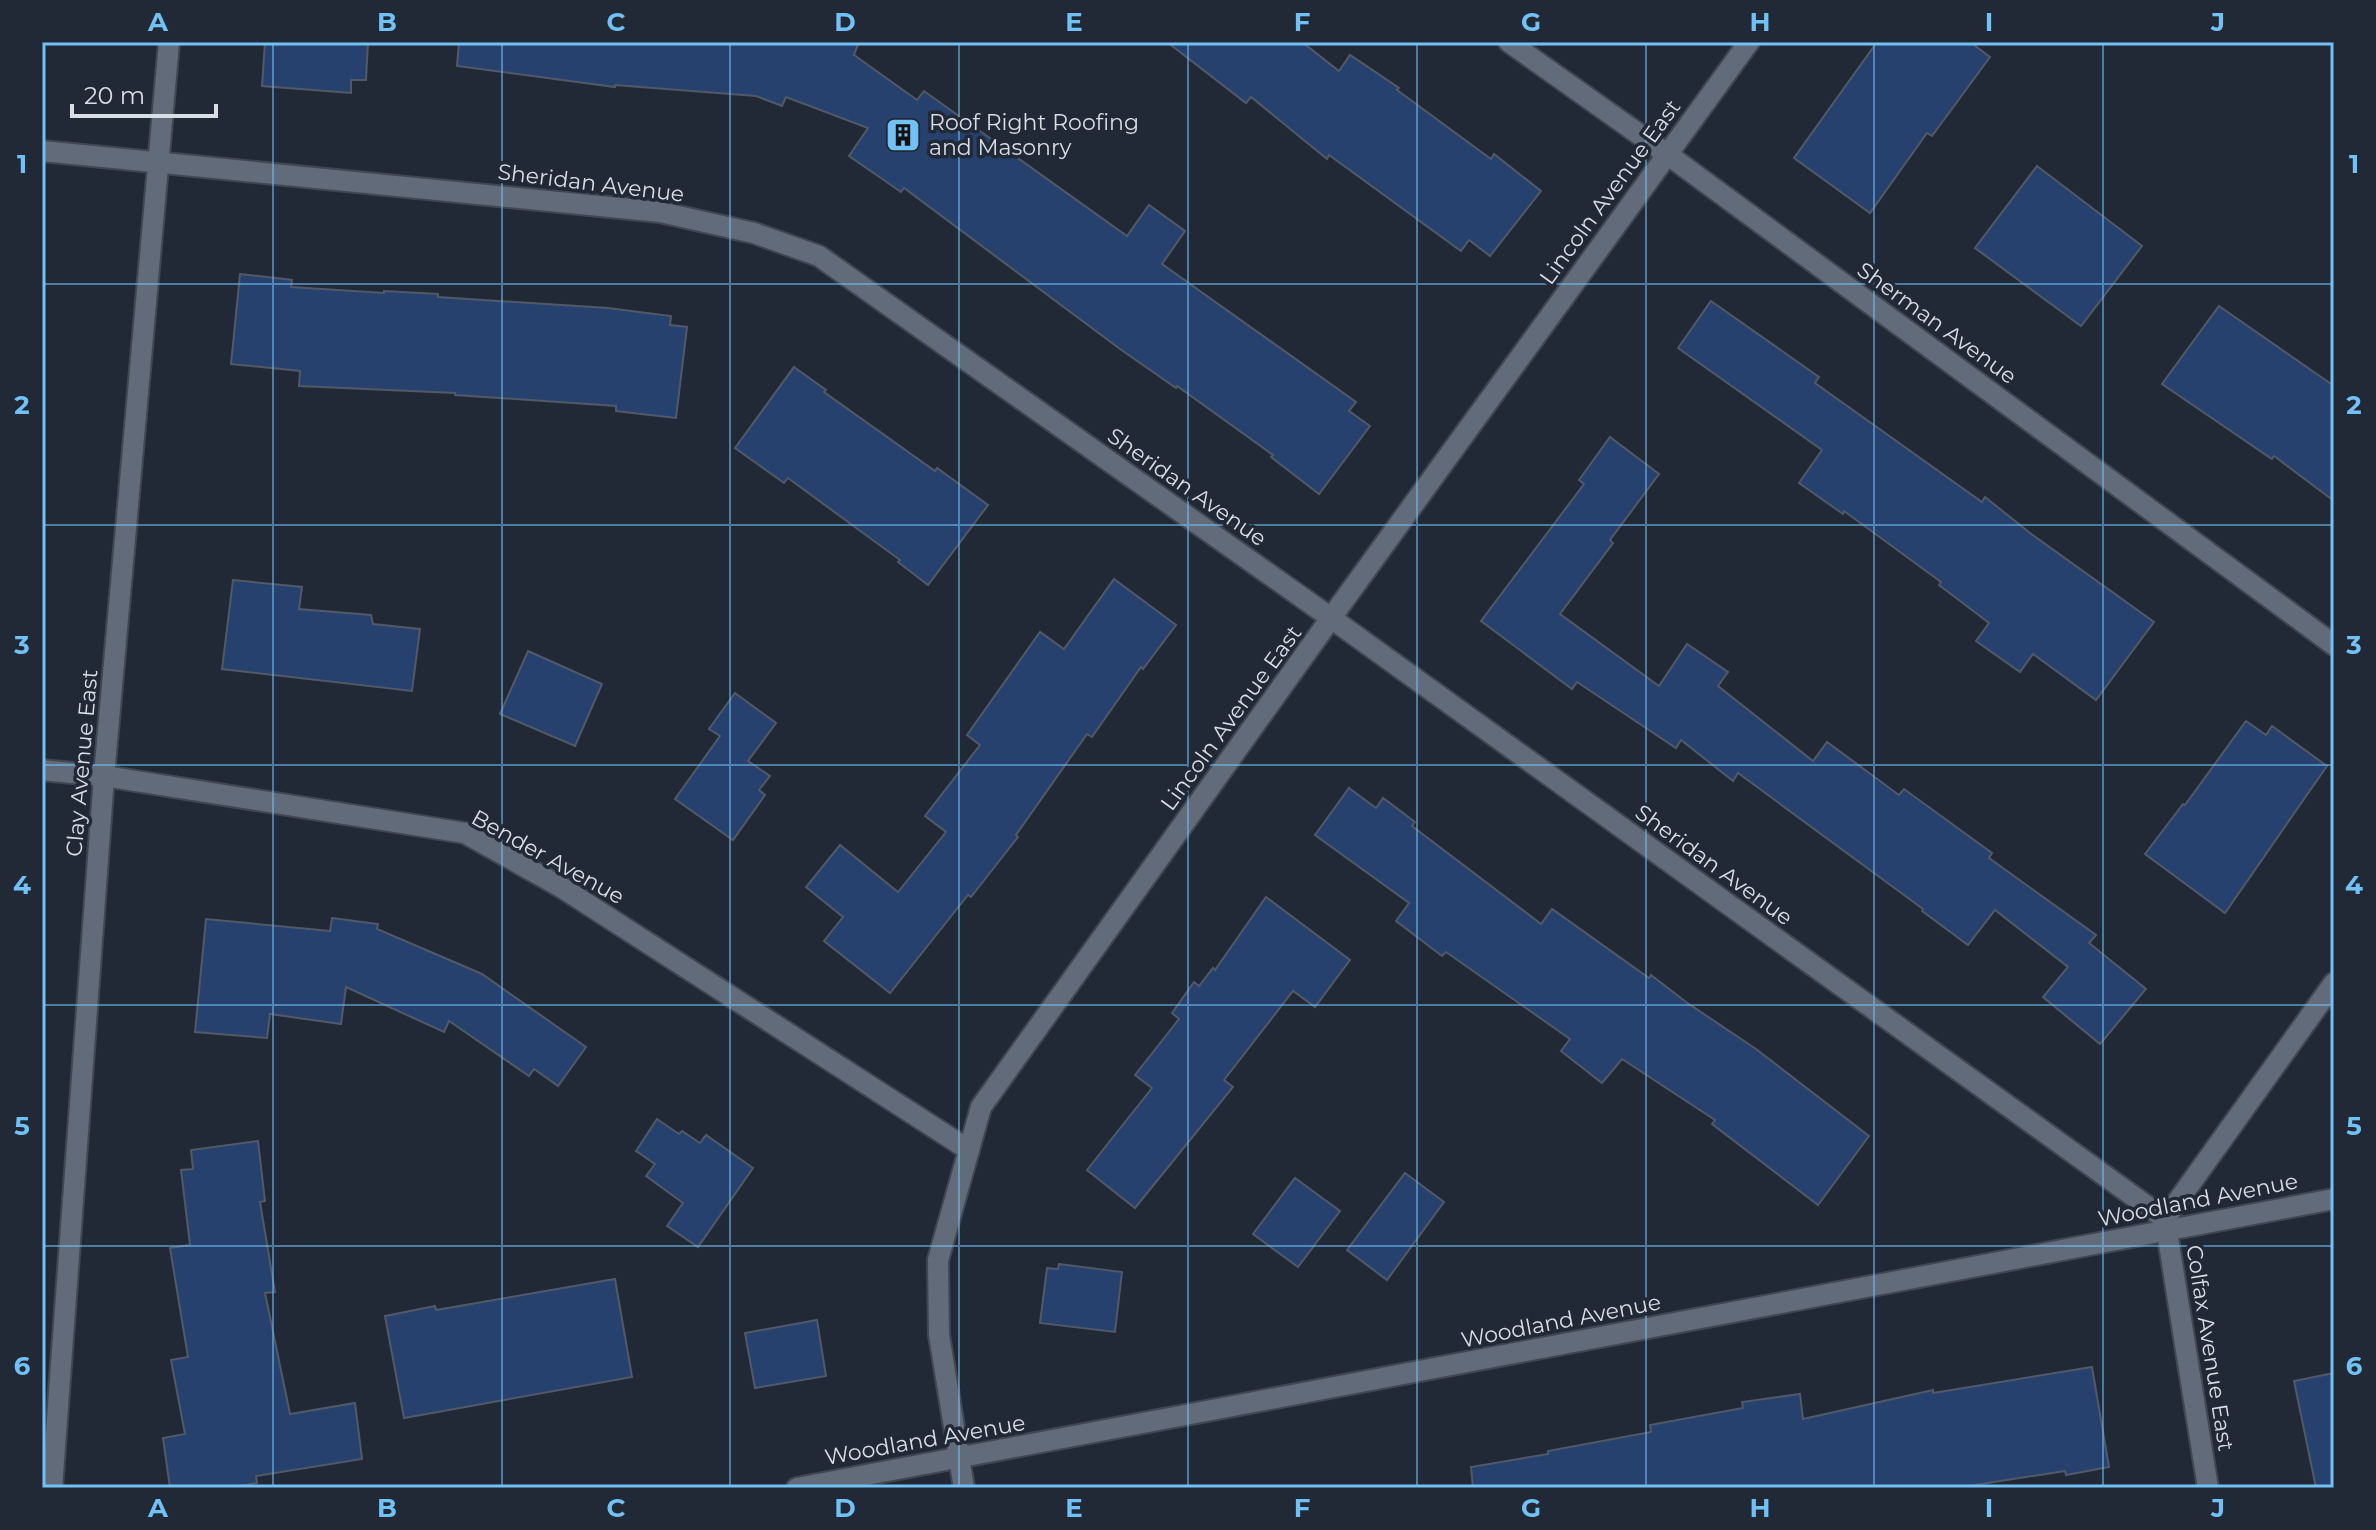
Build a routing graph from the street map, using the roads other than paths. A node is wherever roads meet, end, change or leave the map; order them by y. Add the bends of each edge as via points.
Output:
1 (169, 42) edge
2 (1509, 42) edge
3 (1749, 42) edge
4 (42, 151) edge
5 (1667, 154) junction
6 (158, 162) junction
7 (1331, 618) junction
8 (2334, 645) edge
9 (42, 770) edge
10 (104, 776) junction
11 (2334, 983) edge
12 (969, 1150) junction
13 (2334, 1199) edge
14 (2166, 1224) junction
15 (959, 1459) junction
16 (52, 1488) edge
17 (797, 1488) edge
18 (964, 1488) edge
19 (2208, 1488) edge

1 - 6 street, Clay Avenue East
2 - 5 street, Sherman Avenue
3 - 5 street, Lincoln Avenue East
4 - 6 street, Sheridan Avenue
5 - 7 street, Lincoln Avenue East
5 - 8 street, Sherman Avenue
6 - 7 street, Sheridan Avenue via 660,212 754,233 819,256
6 - 10 street, Clay Avenue East
7 - 12 street, Lincoln Avenue East via 981,1107
7 - 14 street, Sheridan Avenue
9 - 10 street, Bender Avenue
10 - 12 street, Bender Avenue via 465,833 561,887
10 - 16 street, Clay Avenue East
11 - 14 street, Colfax Avenue East
12 - 15 street, Lincoln Avenue East via 938,1260 939,1335
13 - 14 street, Woodland Avenue
14 - 15 street, Woodland Avenue
14 - 19 street, Colfax Avenue East
15 - 17 street, Woodland Avenue
15 - 18 street, Lincoln Avenue East

